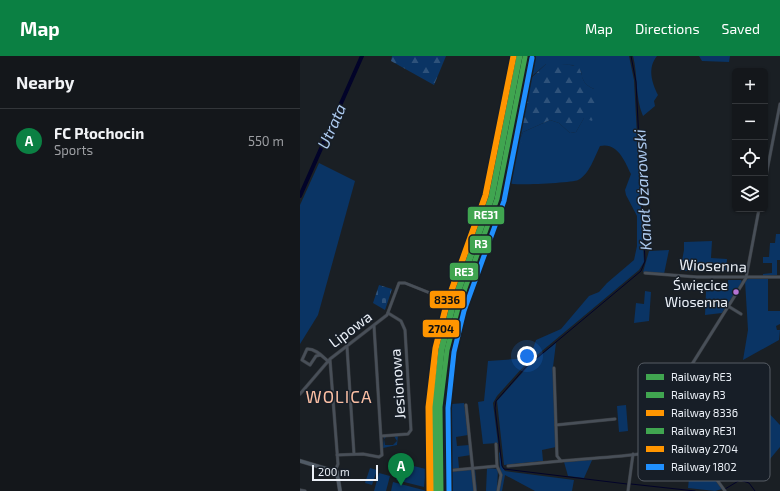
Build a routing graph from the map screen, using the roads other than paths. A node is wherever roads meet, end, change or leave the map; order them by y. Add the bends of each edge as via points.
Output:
1 (780, 104) edge
2 (766, 176) edge
3 (758, 212) edge
4 (645, 273) dead end
5 (780, 277) edge
6 (746, 278) junction
7 (445, 299) dead end
8 (728, 306) junction
9 (388, 313) junction
10 (741, 314) dead end
11 (374, 326) junction
12 (347, 346) junction
13 (320, 355) junction
14 (329, 361) junction
15 (693, 363) edge
16 (554, 368) dead end
17 (300, 394) edge
18 (466, 405) dead end
19 (616, 419) dead end
20 (556, 425) junction
21 (382, 436) junction
22 (496, 444) dead end
23 (638, 453) edge
24 (354, 454) junction
25 (633, 454) junction
26 (337, 455) junction
27 (300, 461) edge
28 (561, 461) junction
29 (497, 466) junction
30 (508, 466) dead end
31 (473, 468) junction
32 (335, 471) junction
33 (718, 481) edge
34 (300, 490) edge
35 (725, 490) edge
36 (305, 491) edge
37 (340, 491) edge
38 (444, 491) edge
39 (475, 491) edge
40 (498, 491) edge
41 (628, 491) edge

1 - 2 street
3 - 6 street
4 - 6 street, Wiosenna
5 - 6 street, Wiosenna
6 - 8 street
7 - 9 street, Lipowa via 399,283
8 - 10 street
8 - 15 street
9 - 11 street, Lipowa
9 - 21 street, Jesionowa via 400,321 405,330 411,430 408,434
11 - 12 street, Lipowa
11 - 21 street
12 - 14 street, Lipowa
12 - 24 street
13 - 13 street via 309,348 302,360 310,365 316,356
13 - 14 street
14 - 17 street
14 - 26 street, Lipowa
16 - 20 street
18 - 31 street
19 - 20 street
20 - 28 street via 557,456
21 - 24 street via 380,457
22 - 29 street
23 - 25 street
24 - 26 street
25 - 28 street
25 - 41 street
26 - 32 street, Lipowa via 338,464
27 - 32 main road
28 - 30 street
29 - 31 street
29 - 40 street via 501,475
31 - 38 street via 444,471
31 - 39 street
32 - 37 main road, Lipowa
33 - 35 street
34 - 36 street

